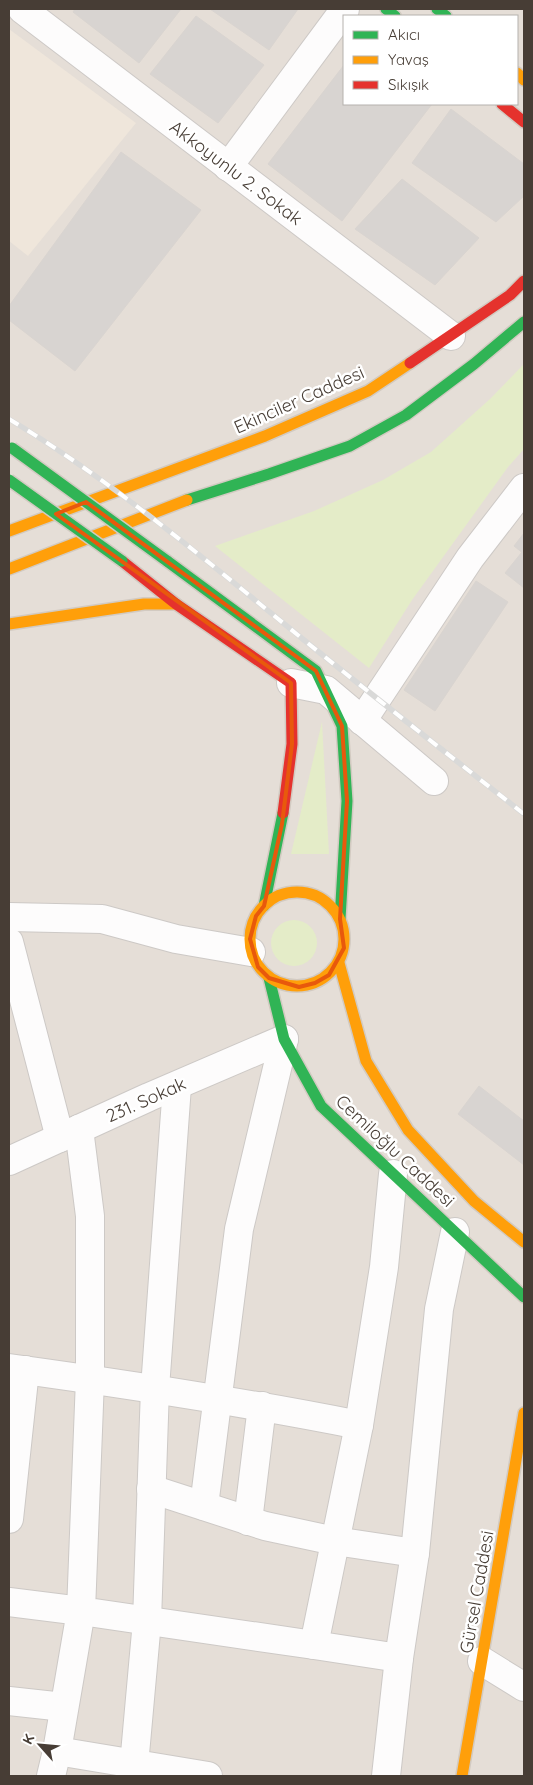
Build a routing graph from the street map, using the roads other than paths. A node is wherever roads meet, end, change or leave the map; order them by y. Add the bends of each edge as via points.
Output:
1 (22, 9) edge
2 (345, 9) edge
3 (503, 105) edge
4 (524, 122) edge
5 (228, 168) junction
6 (524, 281) edge
7 (524, 322) edge
8 (451, 336) junction
9 (10, 447) edge
10 (9, 480) edge
11 (524, 488) edge
12 (9, 531) edge
13 (9, 569) edge
14 (176, 604) junction
15 (9, 624) edge
16 (291, 683) junction
17 (326, 690) junction
18 (362, 721) junction
19 (434, 781) dead end
20 (264, 906) junction
21 (9, 917) edge
22 (340, 919) junction
23 (9, 942) edge
24 (251, 952) junction
25 (339, 963) junction
26 (269, 978) junction
27 (284, 1039) junction
28 (177, 1086) junction
29 (69, 1134) junction
30 (9, 1161) edge
31 (393, 1174) junction
32 (455, 1232) junction
33 (524, 1242) edge
34 (524, 1297) edge
35 (17, 1369) edge
36 (90, 1380) junction
37 (155, 1388) junction
38 (218, 1399) junction
39 (262, 1406) junction
40 (524, 1412) edge
41 (359, 1425) junction
42 (152, 1489) junction
43 (204, 1506) junction
44 (9, 1519) edge
45 (248, 1521) junction
46 (335, 1541) junction
47 (415, 1553) junction
48 (9, 1602) edge
49 (81, 1611) junction
50 (147, 1620) junction
51 (314, 1645) junction
52 (399, 1658) junction
53 (482, 1661) junction
54 (524, 1687) edge
55 (9, 1700) edge
56 (64, 1707) junction
57 (54, 1763) edge
58 (134, 1770) edge
59 (208, 1776) edge
60 (386, 1776) edge
61 (462, 1776) edge

1 - 5 street, Akkoyunlu 2. Sokak
2 - 5 street
3 - 4 main road
5 - 8 street, Akkoyunlu 2. Sokak
6 - 8 main road, Ekinciler Caddesi via 510,295
7 - 13 main road via 406,415 350,446 186,500
8 - 12 main road, Ekinciler Caddesi via 368,391 265,436
9 - 17 main road, bridge via 316,671
10 - 14 main road, bridge
11 - 18 street via 470,558
14 - 15 main road via 144,604
14 - 16 main road
16 - 17 street
16 - 20 main road via 292,744 282,824
17 - 18 street
17 - 22 main road via 342,726 346,782
18 - 19 street
20 - 22 main road via 290,892 305,892 332,906
20 - 24 main road via 252,927
21 - 24 street via 102,919 176,939
22 - 25 main road via 344,948
23 - 29 street
24 - 26 main road via 258,967
25 - 26 main road via 329,975 300,987 284,985
25 - 33 main road, Cemiloğlu Caddesi via 366,1061 408,1130 474,1201
26 - 27 main road, Cemiloğlu Caddesi
27 - 28 street, 231. Sokak
27 - 31 main road, Cemiloğlu Caddesi via 321,1106
27 - 38 street via 240,1229
28 - 29 street, 231. Sokak
28 - 37 street
29 - 30 street, 231. Sokak
29 - 36 street via 90,1216
31 - 32 main road, Cemiloğlu Caddesi
31 - 41 street via 384,1267
32 - 34 main road, Cemiloğlu Caddesi
32 - 47 street via 439,1310
35 - 36 street
35 - 44 street
36 - 37 street
36 - 49 street
37 - 38 street
37 - 42 street
38 - 39 street
38 - 43 street
39 - 41 street
39 - 45 street
40 - 53 main road, Gürsel Caddesi
41 - 46 street
42 - 43 street
42 - 50 street
43 - 45 street
45 - 46 street
46 - 47 street
46 - 51 street
47 - 52 street
48 - 49 street
49 - 50 street
49 - 56 street
50 - 51 street
50 - 58 street
51 - 52 street
52 - 60 street
53 - 54 street
53 - 61 main road, Gürsel Caddesi
55 - 56 street
56 - 57 street
57 - 58 street
58 - 59 street

